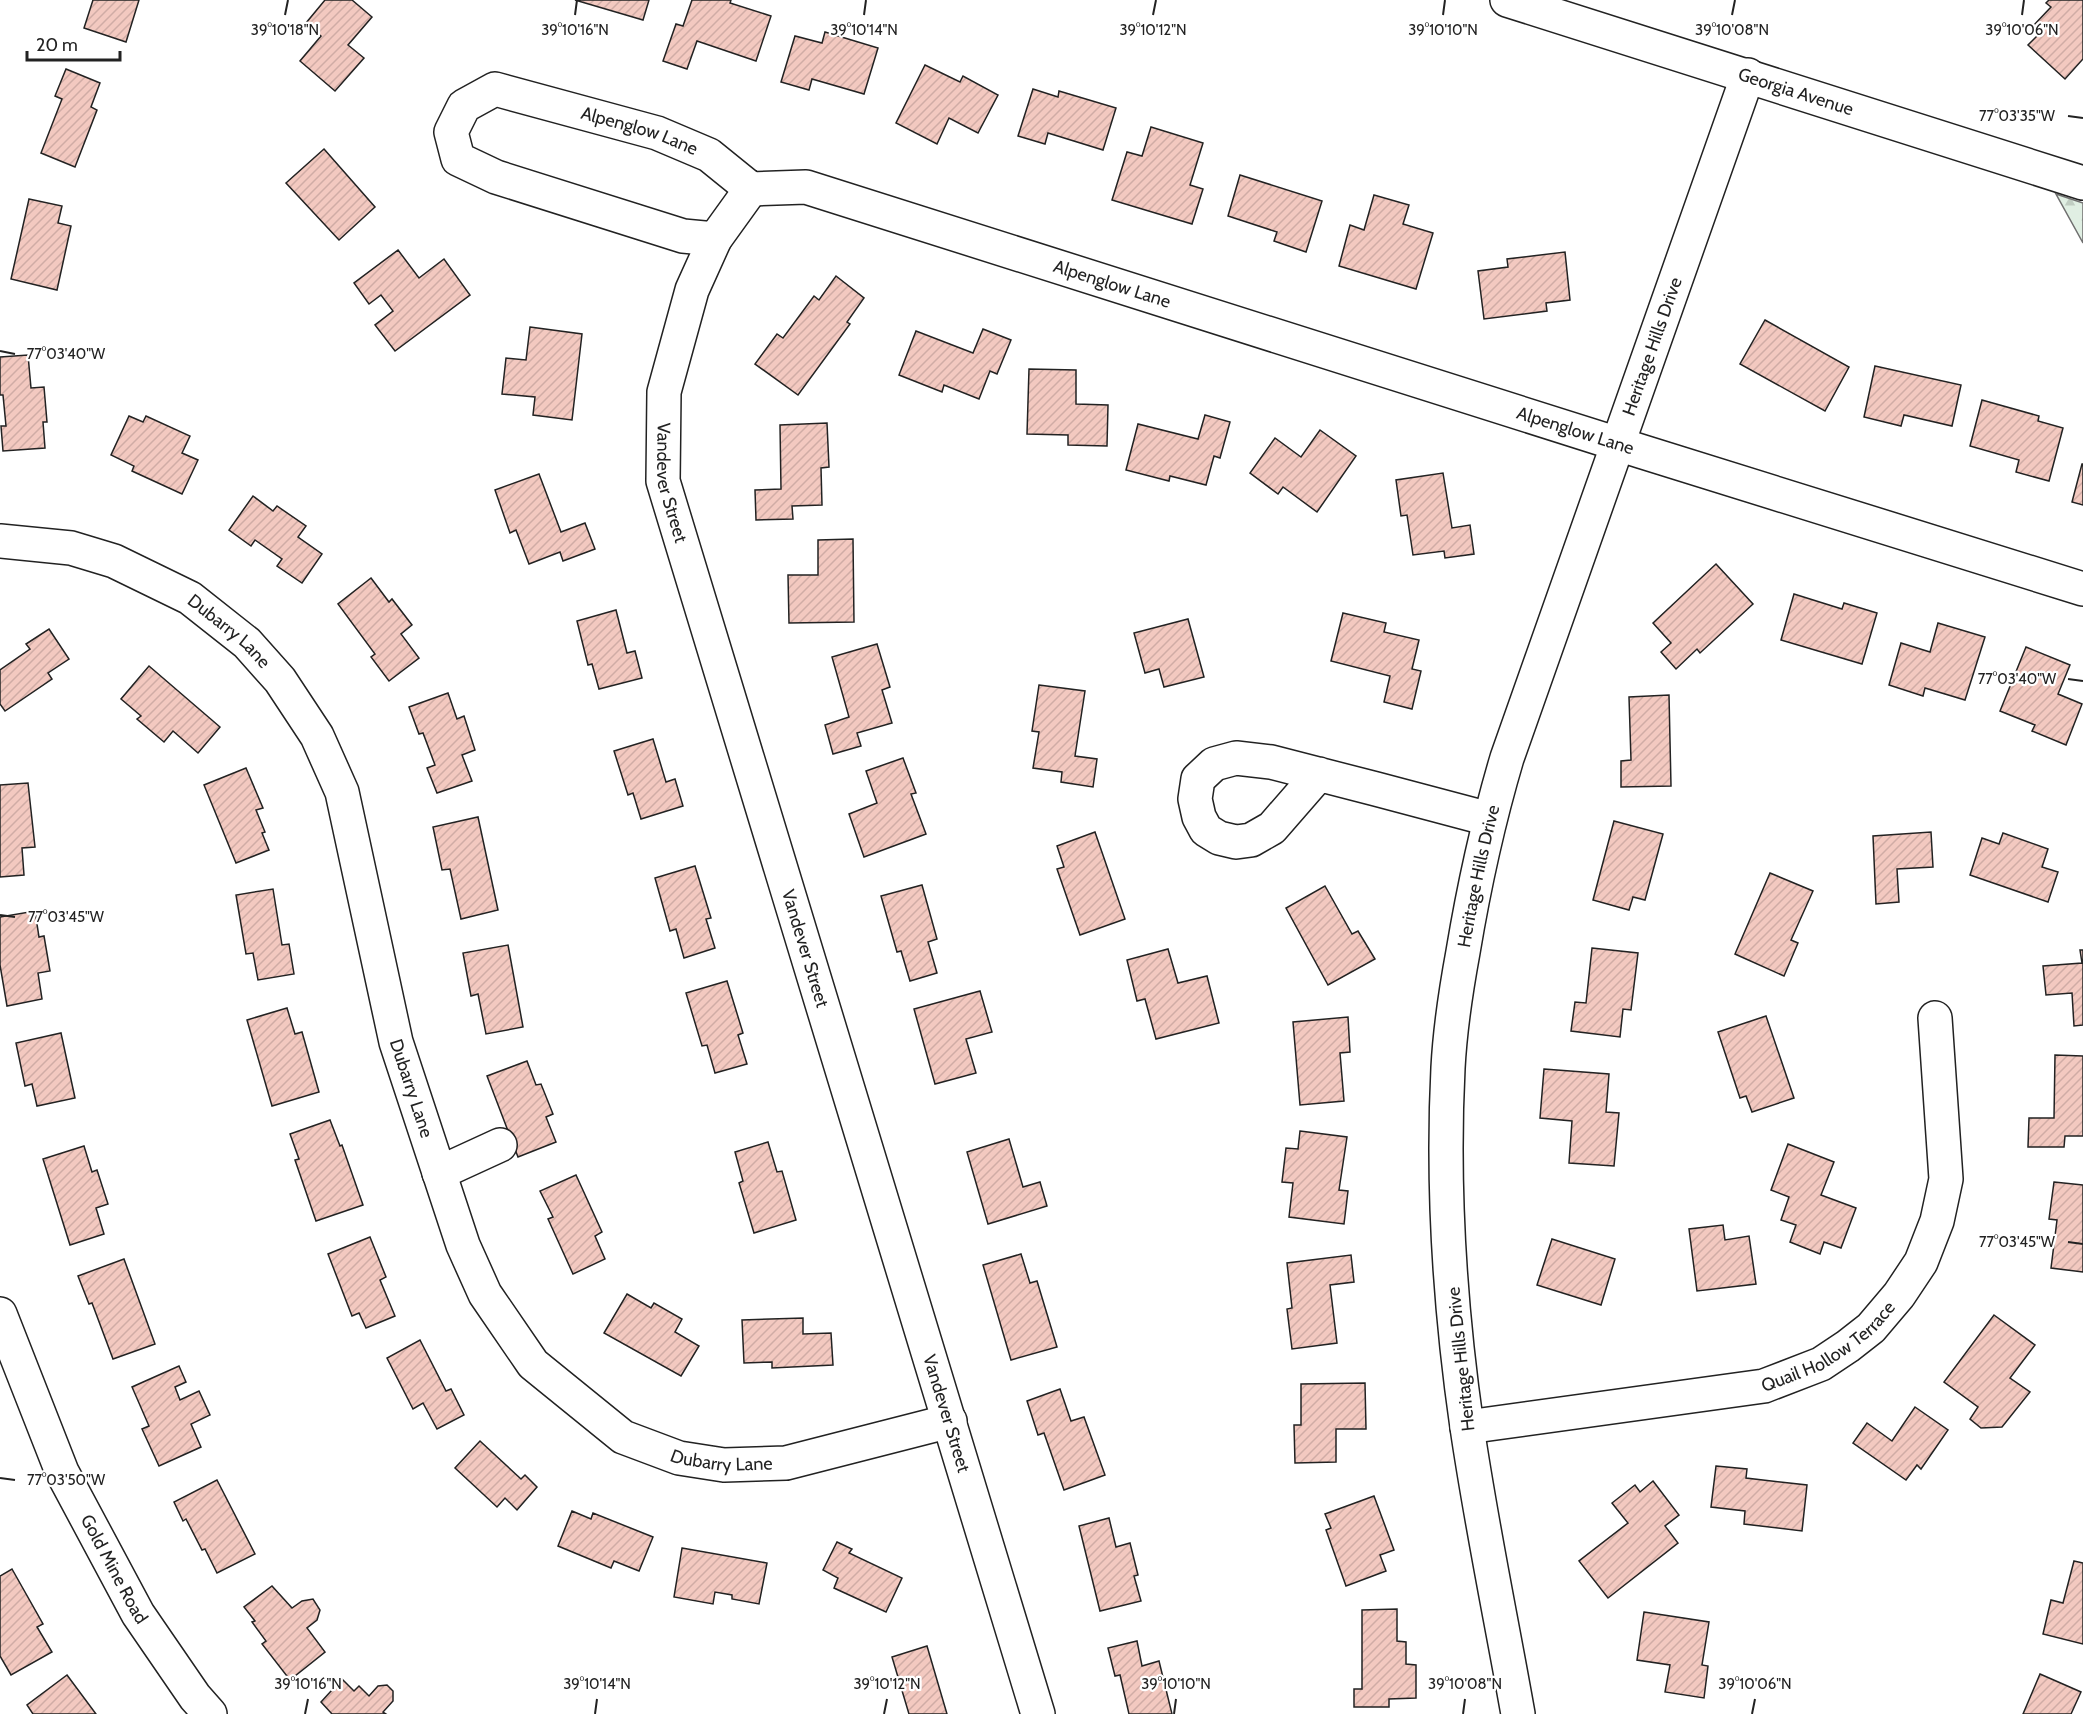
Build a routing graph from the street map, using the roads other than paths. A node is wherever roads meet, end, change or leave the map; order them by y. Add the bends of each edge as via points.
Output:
1 (1508, 0) edge
2 (1748, 75) junction
3 (2083, 183) edge
4 (751, 189) junction
5 (715, 240) junction
6 (1617, 444) junction
7 (0, 541) edge
8 (2083, 589) edge
9 (1318, 774) dead end
10 (1489, 819) junction
11 (1935, 1018) dead end
12 (500, 1145) dead end
13 (439, 1173) junction
14 (0, 1316) edge
15 (950, 1421) junction
16 (1467, 1427) junction
17 (210, 1714) edge
18 (1038, 1714) edge
19 (1518, 1714) edge

1 - 2 street, Georgia Avenue
2 - 3 street, Georgia Avenue
2 - 6 street, Heritage Hills Drive
4 - 5 street, Vandever Street
4 - 5 street, Alpenglow Lane via 709,155 657,133 495,89 464,106 451,132 458,159 496,177 683,236
4 - 6 street, Alpenglow Lane via 806,187
5 - 15 street, Vandever Street via 692,290 664,392 663,481
6 - 8 street, Alpenglow Lane
6 - 10 street, Heritage Hills Drive via 1521,714
7 - 13 street, Dubarry Lane via 82,551 114,561 190,598 247,644 280,680 317,736 342,792 396,1042
9 - 10 street
10 - 16 street, Heritage Hills Drive via 1458,978 1448,1066 1449,1234
11 - 16 street, Quail Hollow Terrace via 1944,1190 1921,1262 1871,1328 1821,1364 1764,1386
12 - 13 street
13 - 15 street, Dubarry Lane via 463,1245 485,1294 533,1364 623,1437 680,1458 724,1465 786,1463
14 - 17 street, Gold Mine Road via 62,1472 138,1614
15 - 18 street, Vandever Street
16 - 19 street, Heritage Hills Drive

